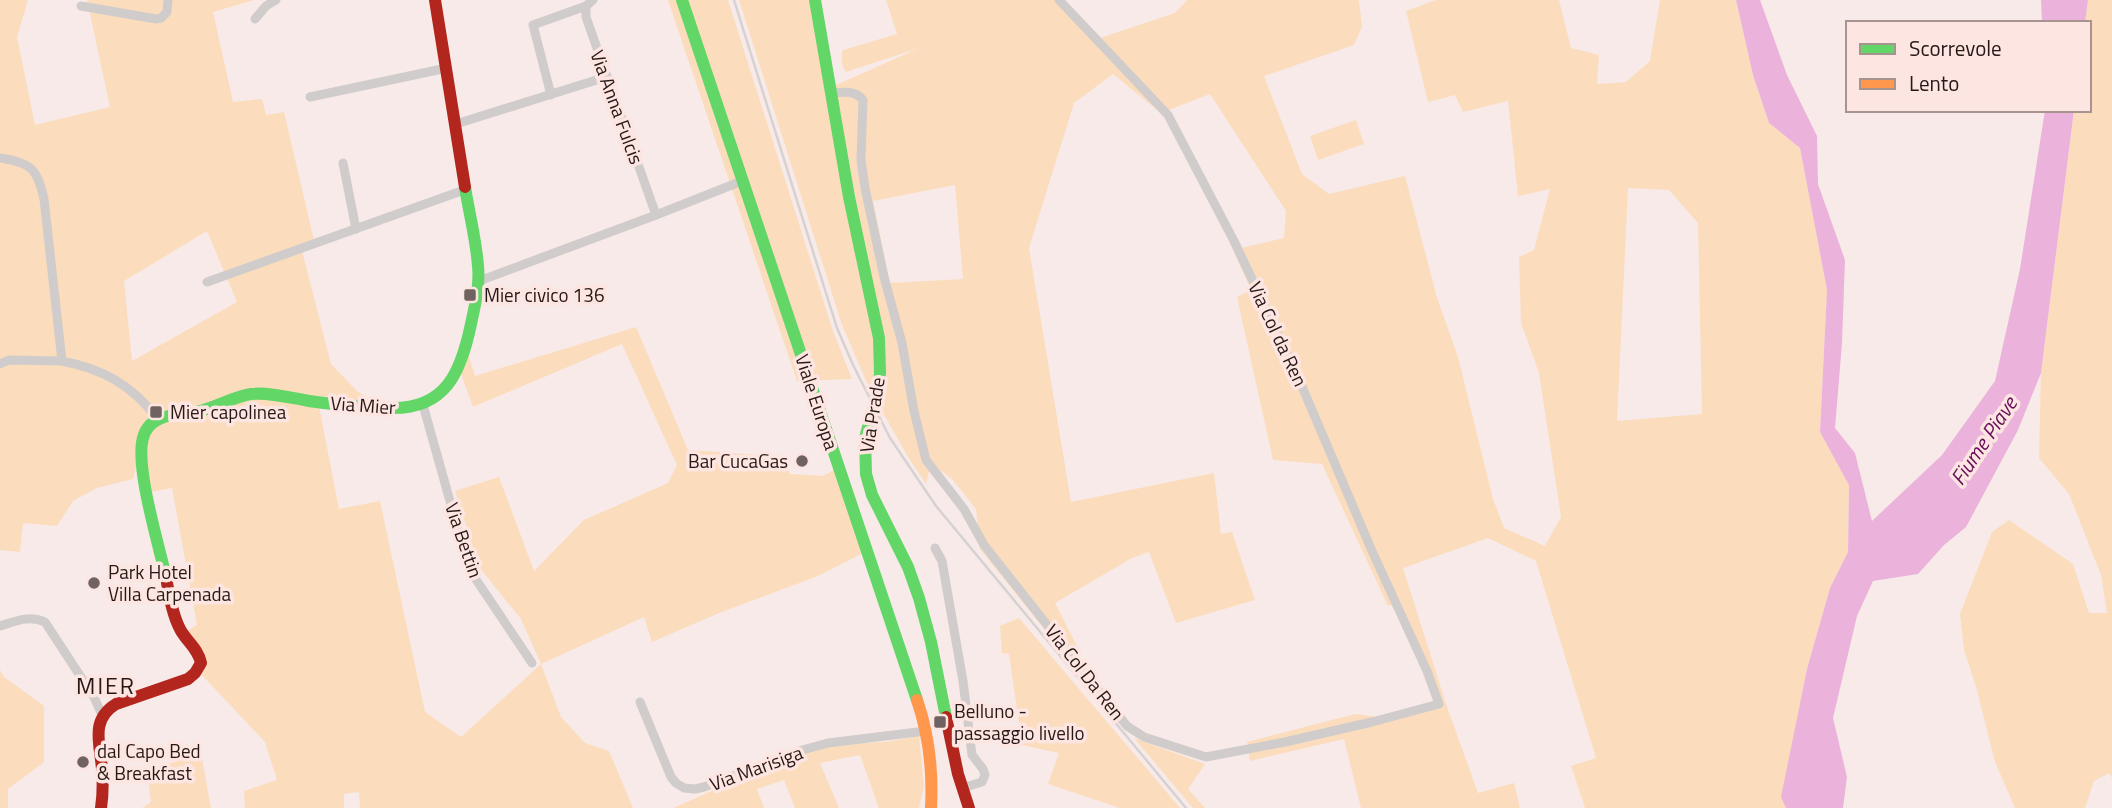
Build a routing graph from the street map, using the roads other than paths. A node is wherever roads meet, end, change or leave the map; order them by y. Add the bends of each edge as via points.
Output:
1 (168, 0) edge
2 (276, 0) edge
3 (435, 0) edge
4 (682, 0) edge
5 (815, 0) edge
6 (1059, 0) edge
7 (589, 3) edge
8 (80, 6) dead end
9 (255, 19) dead end
10 (447, 68) junction
11 (606, 77) junction
12 (830, 93) junction
13 (551, 95) junction
14 (310, 97) dead end
15 (456, 124) junction
16 (0, 158) edge
17 (343, 163) dead end
18 (742, 180) junction
19 (467, 189) junction
20 (656, 215) junction
21 (356, 229) junction
22 (479, 281) junction
23 (207, 282) dead end
24 (62, 360) junction
25 (0, 364) edge
26 (423, 405) junction
27 (157, 418) junction
28 (951, 492) joint
29 (934, 548) dead end
30 (0, 626) edge
31 (532, 663) dead end
32 (640, 702) dead end
33 (1439, 704) joint
34 (102, 715) junction
35 (926, 731) junction
36 (962, 788) junction
37 (102, 808) edge
38 (932, 808) edge
39 (969, 808) edge

1 - 8 street via 167,12 156,19
2 - 9 street
3 - 10 main road, Via Mier
4 - 18 main road, Viale Europa
5 - 12 main road, Via Prade
6 - 33 street, Via Col da Ren via 1168,115 1295,370
7 - 11 street, Via Anna Fulcis via 586,17
7 - 13 street via 533,25
10 - 14 street
10 - 15 main road, Via Mier
11 - 13 street
11 - 20 street, Via Anna Fulcis
12 - 28 street, Via Prade via 851,92 863,100 863,169 914,411 926,460
12 - 36 main road, Via Prade via 881,357 878,392 867,427 868,484 919,598
13 - 15 street
15 - 19 main road, Via Mier
16 - 24 street via 25,163 39,178
17 - 21 street
18 - 20 street
18 - 35 main road, Viale Europa
19 - 21 street
19 - 22 main road, Via Mier
20 - 22 street
21 - 23 street
22 - 26 main road, Via Mier via 457,371 442,393
24 - 25 street
24 - 27 street via 112,377
26 - 27 main road, Via Mier via 381,408 248,394 199,411
26 - 31 street, Via Bettin via 466,558
27 - 34 main road via 146,429 140,460 173,612 198,650 200,666 188,679 116,704
28 - 33 street, Via Col Da Ren via 984,545 1127,726 1144,737 1206,757
29 - 36 street via 942,561 972,755 985,775 982,782
30 - 34 street via 26,618 45,622
32 - 35 street, Via Marisiga via 671,777 684,788 704,787 828,743
34 - 37 main road via 98,731
35 - 38 main road, Viale Europa
36 - 39 main road, Via Prade

